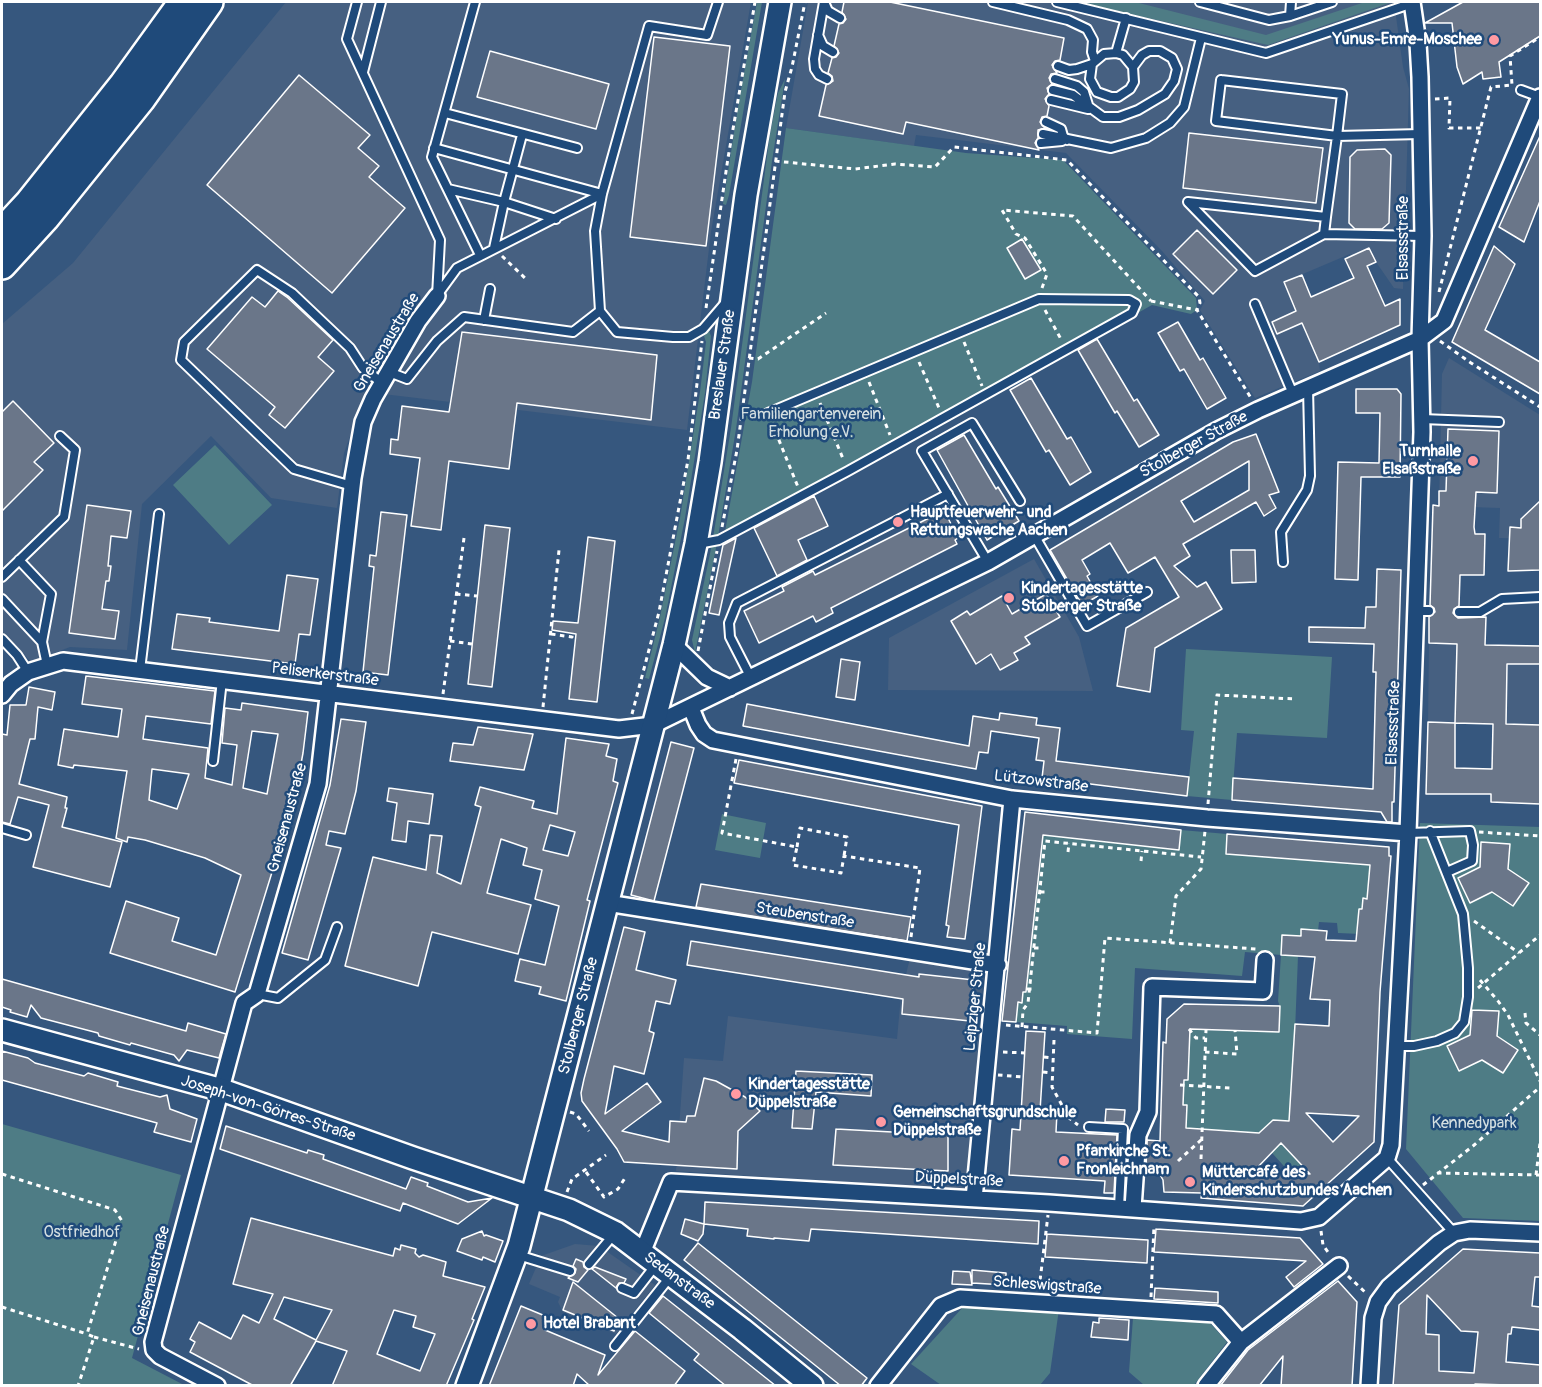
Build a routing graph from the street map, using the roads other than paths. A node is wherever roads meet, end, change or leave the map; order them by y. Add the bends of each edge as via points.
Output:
1 (183, 2) edge
2 (209, 2) edge
3 (357, 2) edge
4 (381, 2) edge
5 (475, 2) edge
6 (718, 2) edge
7 (780, 2) edge
8 (824, 2) edge
9 (993, 2) edge
10 (1057, 2) edge
11 (1200, 2) edge
12 (1291, 2) edge
13 (1332, 2) edge
14 (1412, 2) edge
15 (1290, 16) junction
16 (840, 18) dead end
17 (1126, 18) junction
18 (818, 35) junction
19 (1202, 38) junction
20 (833, 52) dead end
21 (1116, 53) junction
22 (1093, 62) junction
23 (1058, 66) dead end
24 (1133, 67) junction
25 (363, 72) junction
26 (827, 79) dead end
27 (1055, 79) dead end
28 (1053, 90) dead end
29 (1521, 90) dead end
30 (1540, 98) edge
31 (1051, 100) dead end
32 (1090, 109) junction
33 (445, 113) junction
34 (1046, 122) dead end
35 (1043, 134) dead end
36 (1421, 134) junction
37 (522, 135) junction
38 (1337, 135) junction
39 (1067, 140) junction
40 (1041, 144) dead end
41 (434, 148) junction
42 (577, 148) dead end
43 (513, 169) junction
44 (448, 189) junction
45 (602, 194) junction
46 (504, 202) junction
47 (1326, 217) junction
48 (556, 219) junction
49 (2, 232) edge
50 (1324, 234) junction
51 (1423, 236) junction
52 (494, 249) junction
53 (480, 255) junction
54 (2, 265) edge
55 (490, 289) dead end
56 (733, 293) junction
57 (437, 296) junction
58 (1255, 304) dead end
59 (600, 312) junction
60 (484, 320) junction
61 (1424, 336) junction
62 (386, 378) junction
63 (1308, 388) junction
64 (1293, 394) junction
65 (768, 414) road end
66 (1422, 419) junction
67 (1499, 422) dead end
68 (60, 436) dead end
69 (352, 486) junction
70 (948, 494) junction
71 (1020, 501) dead end
72 (159, 514) dead end
73 (1034, 535) junction
74 (696, 544) junction
75 (19, 560) junction
76 (988, 562) junction
77 (1283, 562) dead end
78 (2, 577) edge
79 (1147, 592) dead end
80 (1540, 597) edge
81 (2, 599) edge
82 (1459, 612) dead end
83 (2, 639) edge
84 (42, 642) junction
85 (674, 645) junction
86 (47, 665) junction
87 (140, 670) junction
88 (28, 672) junction
89 (751, 678) junction
90 (222, 680) junction
91 (730, 688) junction
92 (330, 694) junction
93 (2, 695) edge
94 (691, 708) junction
95 (653, 725) junction
96 (213, 761) dead end
97 (1012, 799) junction
98 (2, 828) edge
99 (1430, 831) junction
100 (1408, 833) junction
101 (26, 835) dead end
102 (1447, 872) junction
103 (607, 903) junction
104 (337, 927) dead end
105 (1265, 955) road end
106 (998, 965) junction
107 (257, 994) junction
108 (2, 1030) edge
109 (1397, 1047) junction
110 (222, 1090) junction
111 (1089, 1127) road end
112 (1387, 1158) junction
113 (533, 1197) junction
114 (974, 1199) junction
115 (1126, 1207) junction
116 (616, 1233) junction
117 (1454, 1233) junction
118 (1540, 1233) edge
119 (517, 1255) junction
120 (589, 1264) dead end
121 (657, 1264) junction
122 (1336, 1268) dead end
123 (570, 1271) dead end
124 (622, 1288) dead end
125 (1241, 1342) junction
126 (615, 1346) dead end
127 (217, 1386) edge
128 (466, 1386) edge
129 (812, 1386) edge
130 (878, 1386) edge
131 (1206, 1386) edge
132 (1369, 1386) edge

1 - 49 highway via 123,86
2 - 54 highway via 141,99
3 - 25 lane via 347,39
4 - 25 lane
5 - 33 lane
6 - 45 lane via 707,35 649,26
7 - 56 main road, Breslauer Straße
8 - 16 lane via 828,11
8 - 18 lane
9 - 22 lane via 1068,20 1087,29 1093,40
10 - 17 lane
11 - 15 lane via 1269,20
12 - 15 lane
13 - 15 lane
14 - 19 lane via 1266,53
14 - 36 street, Elsassstraße via 1418,43
17 - 19 lane
17 - 21 lane
18 - 20 lane via 823,46
18 - 26 lane via 815,69
19 - 39 lane via 1184,107 1170,123 1146,138 1111,148
21 - 22 lane via 1104,54
21 - 24 lane
22 - 23 lane via 1069,69
22 - 24 lane via 1092,86 1111,98 1130,88 1135,75
24 - 32 lane via 1142,55 1160,51 1172,58 1177,69 1165,94 1138,110 1119,117 1103,117
25 - 57 lane via 440,240
27 - 32 lane via 1084,92
28 - 32 lane via 1072,95
29 - 30 lane
30 - 61 street, Stolberger Straße via 1443,321
31 - 32 lane
33 - 37 lane
33 - 41 lane
34 - 39 lane via 1061,129
35 - 39 lane
36 - 38 lane
36 - 51 street, Elsassstraße
37 - 42 lane
37 - 43 lane
38 - 38 lane via 1342,94 1221,80 1216,121
38 - 47 lane
39 - 40 lane
41 - 43 lane
41 - 44 lane via 432,157
43 - 45 lane
43 - 46 lane
44 - 46 lane
44 - 53 lane
45 - 48 lane
45 - 59 lane via 595,231
46 - 48 lane
46 - 52 lane
47 - 50 lane
47 - 50 lane via 1188,202 1255,272
48 - 52 lane
50 - 51 lane
51 - 61 street, Elsassstraße
52 - 53 lane
53 - 57 lane via 457,268
55 - 60 lane
56 - 59 lane via 703,329 689,337 617,332
56 - 74 main road, Breslauer Straße
57 - 62 street, Gneisenaustraße
58 - 64 lane
59 - 60 lane via 573,332
60 - 62 lane via 464,317 437,341 407,379
61 - 63 street, Stolberger Straße
61 - 66 street, Elsassstraße
62 - 69 street, Gneisenaustraße via 363,422
62 - 69 lane via 363,368 350,348 292,293 257,270 184,342 181,360 294,469
63 - 64 street, Stolberger Straße
63 - 77 lane via 1310,476 1307,490 1281,532
64 - 73 street, Stolberger Straße via 1216,430
65 - 74 lane via 1039,299 1129,300 1136,304 1132,314 895,446 719,540
66 - 67 lane
66 - 100 street, Elsassstraße via 1423,611
68 - 75 lane via 75,450 64,517
69 - 92 street, Gneisenaustraße
70 - 71 lane via 922,451 972,423
70 - 76 lane
70 - 89 lane via 737,603 729,623 730,637
72 - 87 lane
73 - 76 street, Stolberger Straße
73 - 79 lane via 1087,626
74 - 85 main road, Breslauer Straße
75 - 78 lane
75 - 84 lane via 51,594
76 - 89 street, Stolberger Straße
80 - 82 lane via 1502,599 1480,612
81 - 84 lane
83 - 88 lane
84 - 86 lane
85 - 91 street via 707,677
85 - 95 main road, Breslauer Straße
86 - 87 street, Peliserkerstraße via 80,662
86 - 88 street, Peliserkerstraße
87 - 90 street, Peliserkerstraße
88 - 93 street, Peliserkerstraße
89 - 91 street, Stolberger Straße
90 - 92 street, Peliserkerstraße
90 - 96 lane
91 - 94 street, Stolberger Straße
92 - 95 street, Peliserkerstraße via 628,729
92 - 107 street, Gneisenaustraße via 318,784
94 - 95 street, Stolberger Straße
94 - 97 street, Lützowstraße via 704,734 713,740
95 - 103 main road, Stolberger Straße
97 - 100 street, Lützowstraße
97 - 106 street, Leipziger Straße
98 - 101 lane
99 - 100 lane
99 - 102 lane
99 - 102 lane via 1470,831 1472,861
100 - 109 street, Elsassstraße
102 - 109 lane via 1463,914 1468,968 1464,1022 1455,1033
103 - 106 street, Steubenstraße
103 - 113 main road, Stolberger Straße
104 - 107 lane via 325,960 278,998
105 - 115 street via 1263,992 1152,987 1148,1112 1138,1135
106 - 114 street, Leipziger Straße
107 - 110 street, Gneisenaustraße via 244,1003
108 - 110 main road, Joseph-von-Görres-Straße
109 - 112 street, Elsassstraße
110 - 113 main road, Joseph-von-Görres-Straße
110 - 127 street, Gneisenaustraße via 153,1342 160,1356
111 - 115 lane via 1123,1129
112 - 115 street, Düppelstraße via 1319,1217 1301,1221
112 - 117 lane
113 - 116 main road, Sedanstraße
113 - 119 main road, Stolberger Straße
114 - 115 street, Düppelstraße
114 - 121 street, Düppelstraße via 671,1182
116 - 120 lane
116 - 121 main road, Sedanstraße
117 - 118 street
117 - 132 street via 1389,1287 1378,1302 1373,1318
119 - 123 lane
119 - 128 main road, Stolberger Straße
121 - 124 lane via 633,1293
121 - 126 lane
121 - 129 main road, Sedanstraße
122 - 125 street
125 - 130 street, Schleswigstraße via 1216,1314 960,1298 941,1306
125 - 131 street

